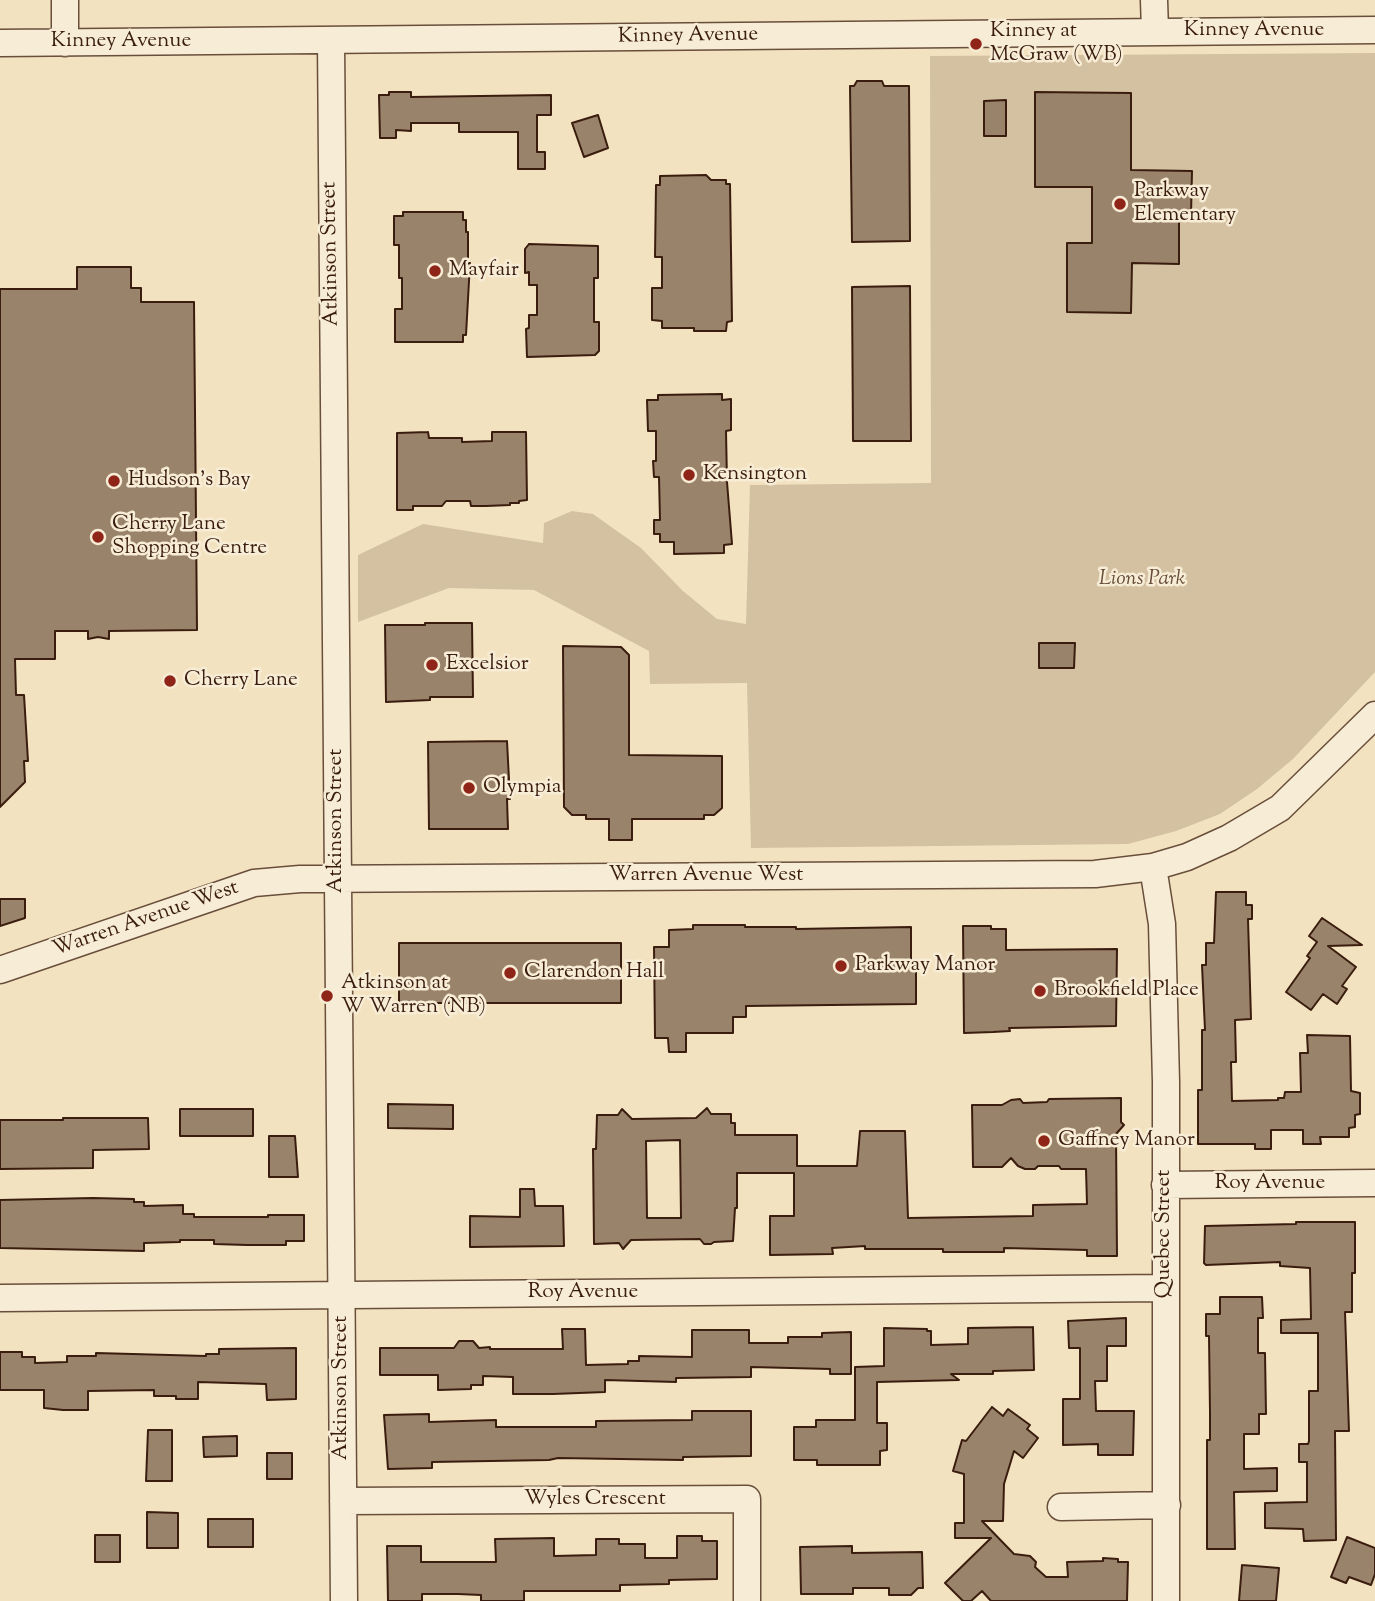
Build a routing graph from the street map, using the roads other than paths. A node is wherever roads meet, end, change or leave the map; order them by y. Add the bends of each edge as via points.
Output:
1 (65, 0) edge
2 (1154, 0) edge
3 (1375, 30) edge
4 (1154, 32) junction
5 (331, 41) junction
6 (0, 43) edge
7 (65, 43) junction
8 (1375, 715) edge
9 (1153, 867) junction
10 (337, 878) junction
11 (0, 970) edge
12 (1375, 1184) edge
13 (1165, 1185) junction
14 (1165, 1288) junction
15 (341, 1295) junction
16 (0, 1298) edge
17 (342, 1501) junction
18 (1167, 1505) junction
19 (1061, 1507) dead end
20 (344, 1601) edge
21 (747, 1601) edge
22 (1167, 1601) edge

1 - 7 street
2 - 4 street
3 - 4 street, Kinney Avenue
4 - 5 street, Kinney Avenue
5 - 7 street, Kinney Avenue
5 - 10 street, Atkinson Street
6 - 7 street, Kinney Avenue
8 - 9 street, Warren Avenue West via 1280,808 1229,838
9 - 10 street, Warren Avenue West via 1095,874
9 - 13 street, Quebec Street via 1161,924
10 - 11 street, Warren Avenue West via 254,883
10 - 15 street, Atkinson Street
12 - 13 street, Roy Avenue
13 - 14 street, Quebec Street
14 - 15 street, Roy Avenue
14 - 18 street, Quebec Street
15 - 16 street, Roy Avenue
15 - 17 street, Atkinson Street
17 - 20 street, Atkinson Street
17 - 21 street, Wyles Crescent via 747,1499
18 - 19 street
18 - 22 street, Quebec Street

